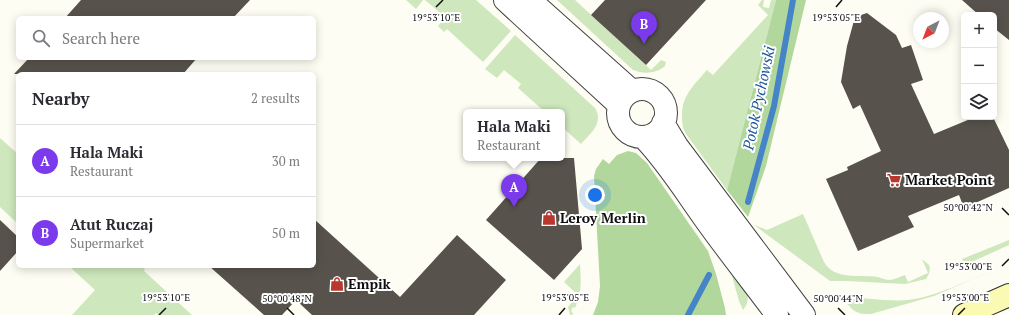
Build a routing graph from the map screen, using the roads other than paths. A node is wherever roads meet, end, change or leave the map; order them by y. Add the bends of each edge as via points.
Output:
1 (506, 0) edge
2 (530, 0) edge
3 (625, 98) junction
4 (663, 123) junction
5 (643, 137) junction
6 (1009, 295) edge
7 (778, 315) edge
8 (804, 315) edge
9 (964, 315) edge

1 - 3 street
2 - 3 street
3 - 4 street via 639,89 653,92 664,106
3 - 5 street via 618,117 623,128
4 - 5 street via 654,133
4 - 8 street via 676,146
5 - 7 street via 677,178
6 - 9 main road

